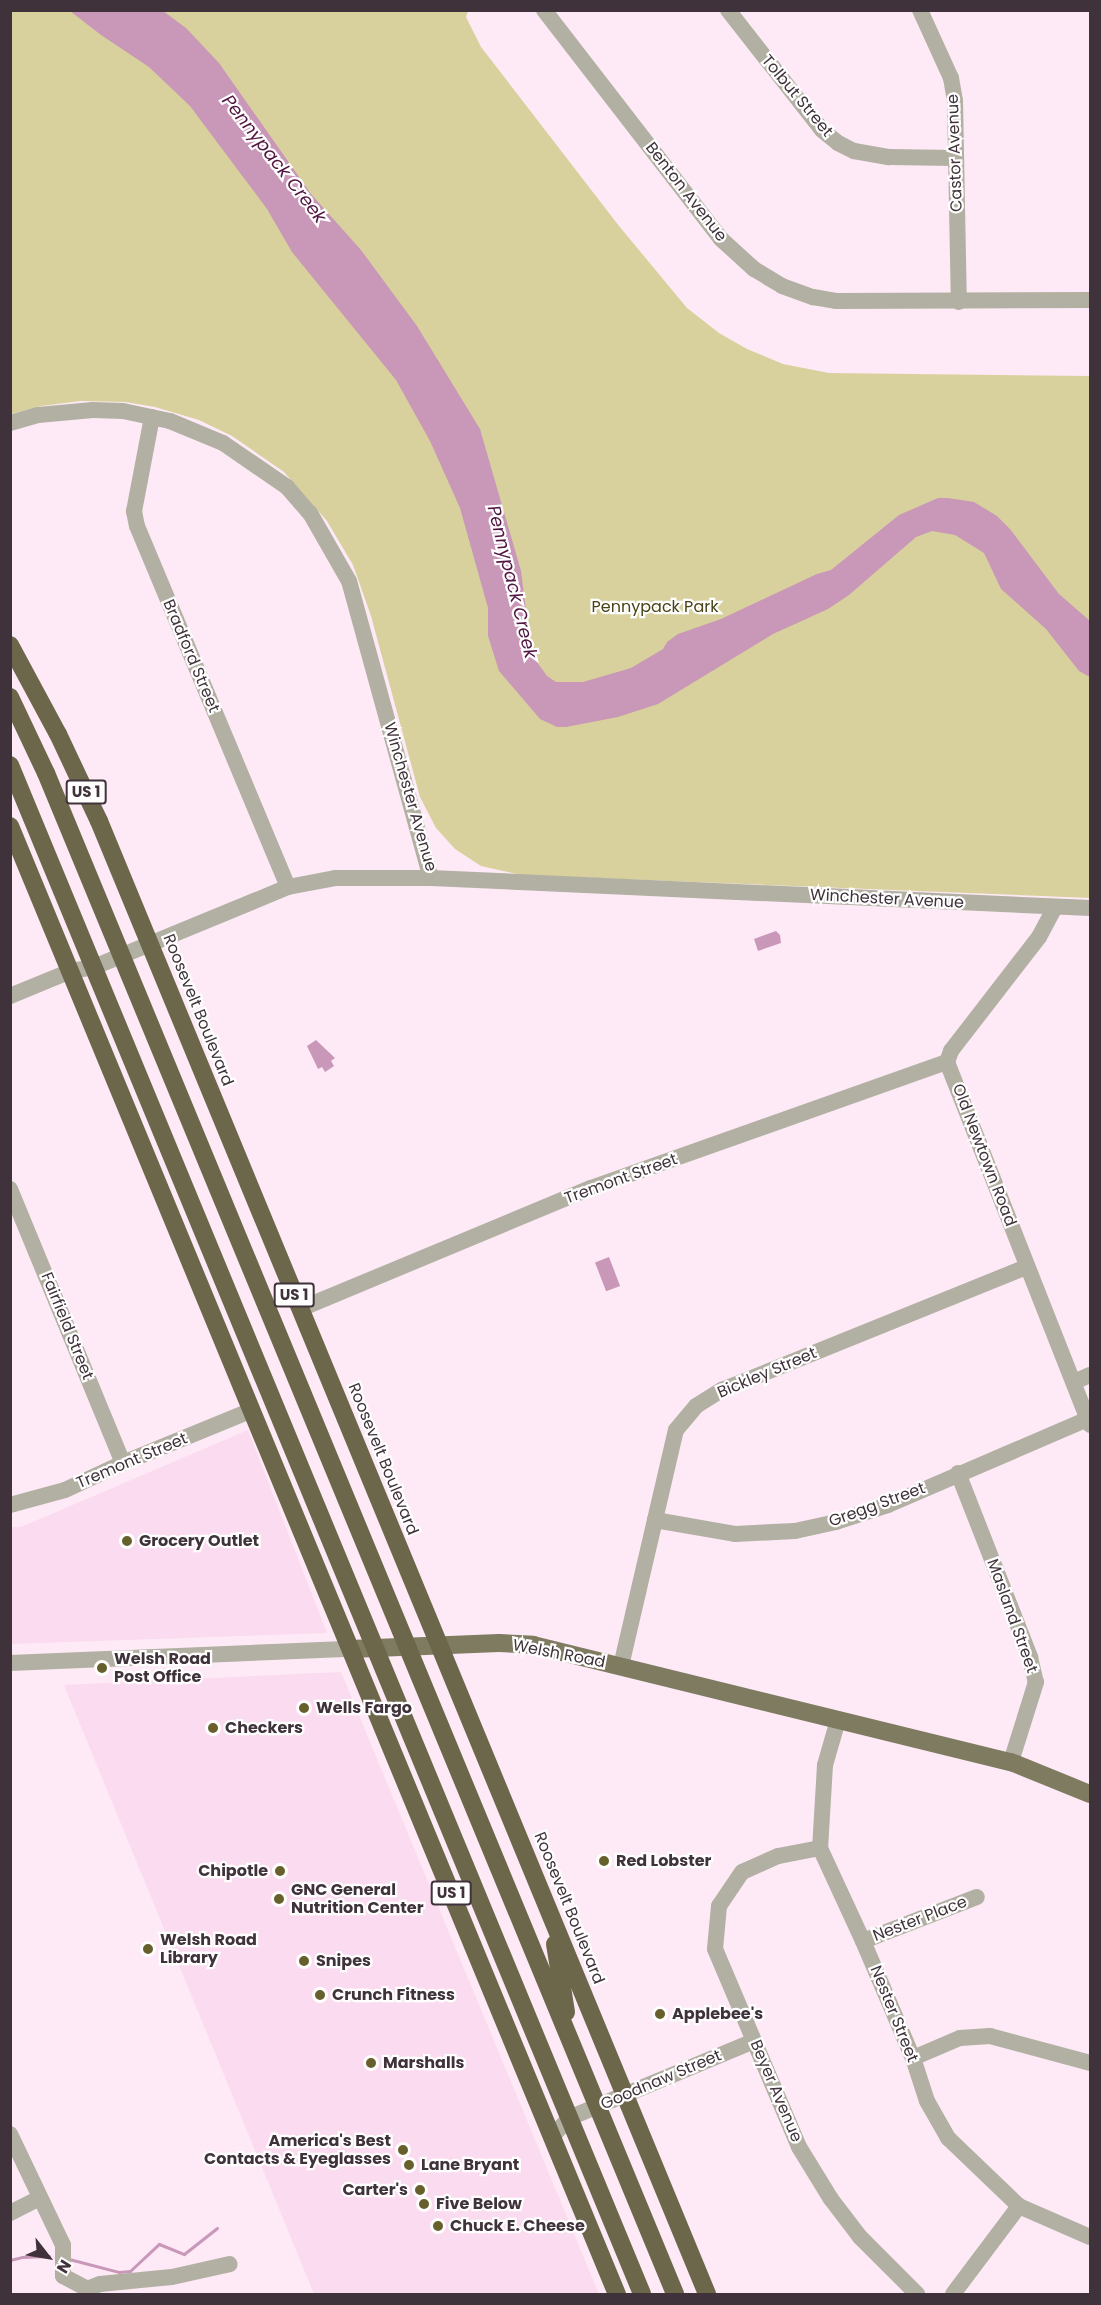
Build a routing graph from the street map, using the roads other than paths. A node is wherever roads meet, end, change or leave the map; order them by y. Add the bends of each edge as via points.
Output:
1 (544, 10) edge
2 (728, 10) edge
3 (920, 10) edge
4 (955, 158) junction
5 (1090, 300) edge
6 (959, 302) junction
7 (152, 417) junction
8 (10, 423) edge
9 (10, 645) edge
10 (10, 697) edge
11 (10, 765) edge
12 (10, 826) edge
13 (431, 878) junction
14 (288, 887) junction
15 (1055, 907) junction
16 (1090, 908) edge
17 (150, 944) junction
18 (122, 956) junction
19 (94, 967) junction
20 (73, 976) junction
21 (10, 996) edge
22 (10, 1008) edge
23 (947, 1062) junction
24 (10, 1189) edge
25 (1027, 1267) junction
26 (300, 1309) junction
27 (1090, 1376) edge
28 (1074, 1382) junction
29 (252, 1410) junction
30 (1089, 1422) edge
31 (123, 1463) junction
32 (958, 1473) junction
33 (10, 1505) edge
34 (655, 1520) junction
35 (439, 1646) junction
36 (407, 1647) junction
37 (376, 1648) junction
38 (351, 1649) junction
39 (10, 1663) edge
40 (621, 1666) junction
41 (838, 1720) junction
42 (1011, 1762) junction
43 (1090, 1794) edge
44 (820, 1848) junction
45 (477, 1895) junction
46 (977, 1897) dead end
47 (550, 1912) junction
48 (863, 1941) junction
49 (495, 2000) junction
50 (754, 2041) junction
51 (571, 2043) junction
52 (913, 2058) junction
53 (1090, 2063) edge
54 (625, 2095) junction
55 (598, 2106) junction
56 (544, 2118) junction
57 (569, 2118) junction
58 (10, 2134) edge
59 (552, 2137) junction
60 (39, 2198) junction
61 (1018, 2206) junction
62 (10, 2213) edge
63 (1090, 2237) edge
64 (230, 2264) dead end
65 (88, 2292) edge
66 (617, 2295) edge
67 (642, 2295) edge
68 (675, 2295) edge
69 (707, 2295) edge
70 (917, 2295) edge
71 (952, 2295) edge

1 - 6 street, Benton Avenue via 721,239 754,269 782,286 836,301
2 - 4 street, Tolbut Street via 822,130 838,143 854,151 889,157
3 - 4 street, Castor Avenue via 951,78 957,129
4 - 6 street, Castor Avenue
5 - 6 street, Benton Avenue
7 - 8 street, Winchester Avenue via 123,411 67,410
7 - 13 street, Winchester Avenue via 186,426 256,464 287,487 331,546 349,581 362,622
7 - 14 street, Bradford Street via 135,511 137,526
9 - 17 highway, Roosevelt Boulevard / US 1 via 72,762
10 - 18 highway, US 1
11 - 19 highway, US 1
12 - 20 highway, US 1
13 - 14 street via 336,878
13 - 15 street, Winchester Avenue
14 - 17 street
15 - 16 street, Winchester Avenue
15 - 23 street, Old Newtown Road via 1039,937 951,1051
17 - 18 street
17 - 26 highway, Roosevelt Boulevard / US 1
18 - 19 street
18 - 36 highway, US 1
19 - 20 street
19 - 37 highway, US 1
20 - 21 street
20 - 22 street
20 - 29 highway, US 1
23 - 25 street, Old Newtown Road
23 - 26 street, Tremont Street via 591,1188
24 - 31 street, Fairfield Street
25 - 28 street, Old Newtown Road
25 - 34 street, Bickley Street via 722,1390 696,1406 675,1430
26 - 35 highway, Roosevelt Boulevard / US 1
27 - 28 street
28 - 30 street, Old Newtown Road
29 - 31 street, Tremont Street
29 - 38 highway, US 1
30 - 32 street, Gregg Street
31 - 33 street, Tremont Street via 66,1490
32 - 34 street, Gregg Street via 888,1505 795,1531 735,1534
32 - 42 street, Masland Street via 1030,1657 1036,1682
34 - 40 street, Bickley Street
35 - 36 main road, Welsh Road
35 - 40 main road, Welsh Road via 518,1643
35 - 47 highway, Roosevelt Boulevard / US 1
36 - 37 main road, Welsh Road
36 - 51 highway, US 1
37 - 38 main road, Welsh Road
37 - 45 highway, US 1
38 - 39 street, Welsh Road
38 - 49 highway, US 1
40 - 41 main road, Welsh Road
41 - 42 main road, Welsh Road
41 - 44 street, Nester Street via 825,1765
42 - 43 main road, Welsh Road
44 - 48 street, Nester Street
44 - 50 street, Beyer Avenue via 778,1856 742,1872 719,1906 715,1949
45 - 49 highway
45 - 57 highway, US 1
46 - 48 street, Nester Place
47 - 51 highway
47 - 54 highway, Roosevelt Boulevard / US 1
48 - 52 street, Nester Street
49 - 56 highway, US 1
50 - 54 street, Goodnaw Street
50 - 70 street, Beyer Avenue via 799,2147 831,2199 860,2237
51 - 55 highway, US 1
52 - 53 street via 960,2038 990,2036
52 - 61 street, Nester Street via 927,2101 948,2138
54 - 55 street, Goodnaw Street
54 - 69 highway, Roosevelt Boulevard / US 1
55 - 57 street, Goodnaw Street
55 - 68 highway, US 1
56 - 57 street, Goodnaw Street
56 - 59 highway, US 1
57 - 59 street, Goodnaw Street
57 - 67 highway, US 1
58 - 60 street
59 - 66 highway, US 1
60 - 62 street
60 - 65 street via 63,2245 63,2276
61 - 63 street, Nester Street
61 - 71 street
64 - 65 street via 172,2277 99,2284

